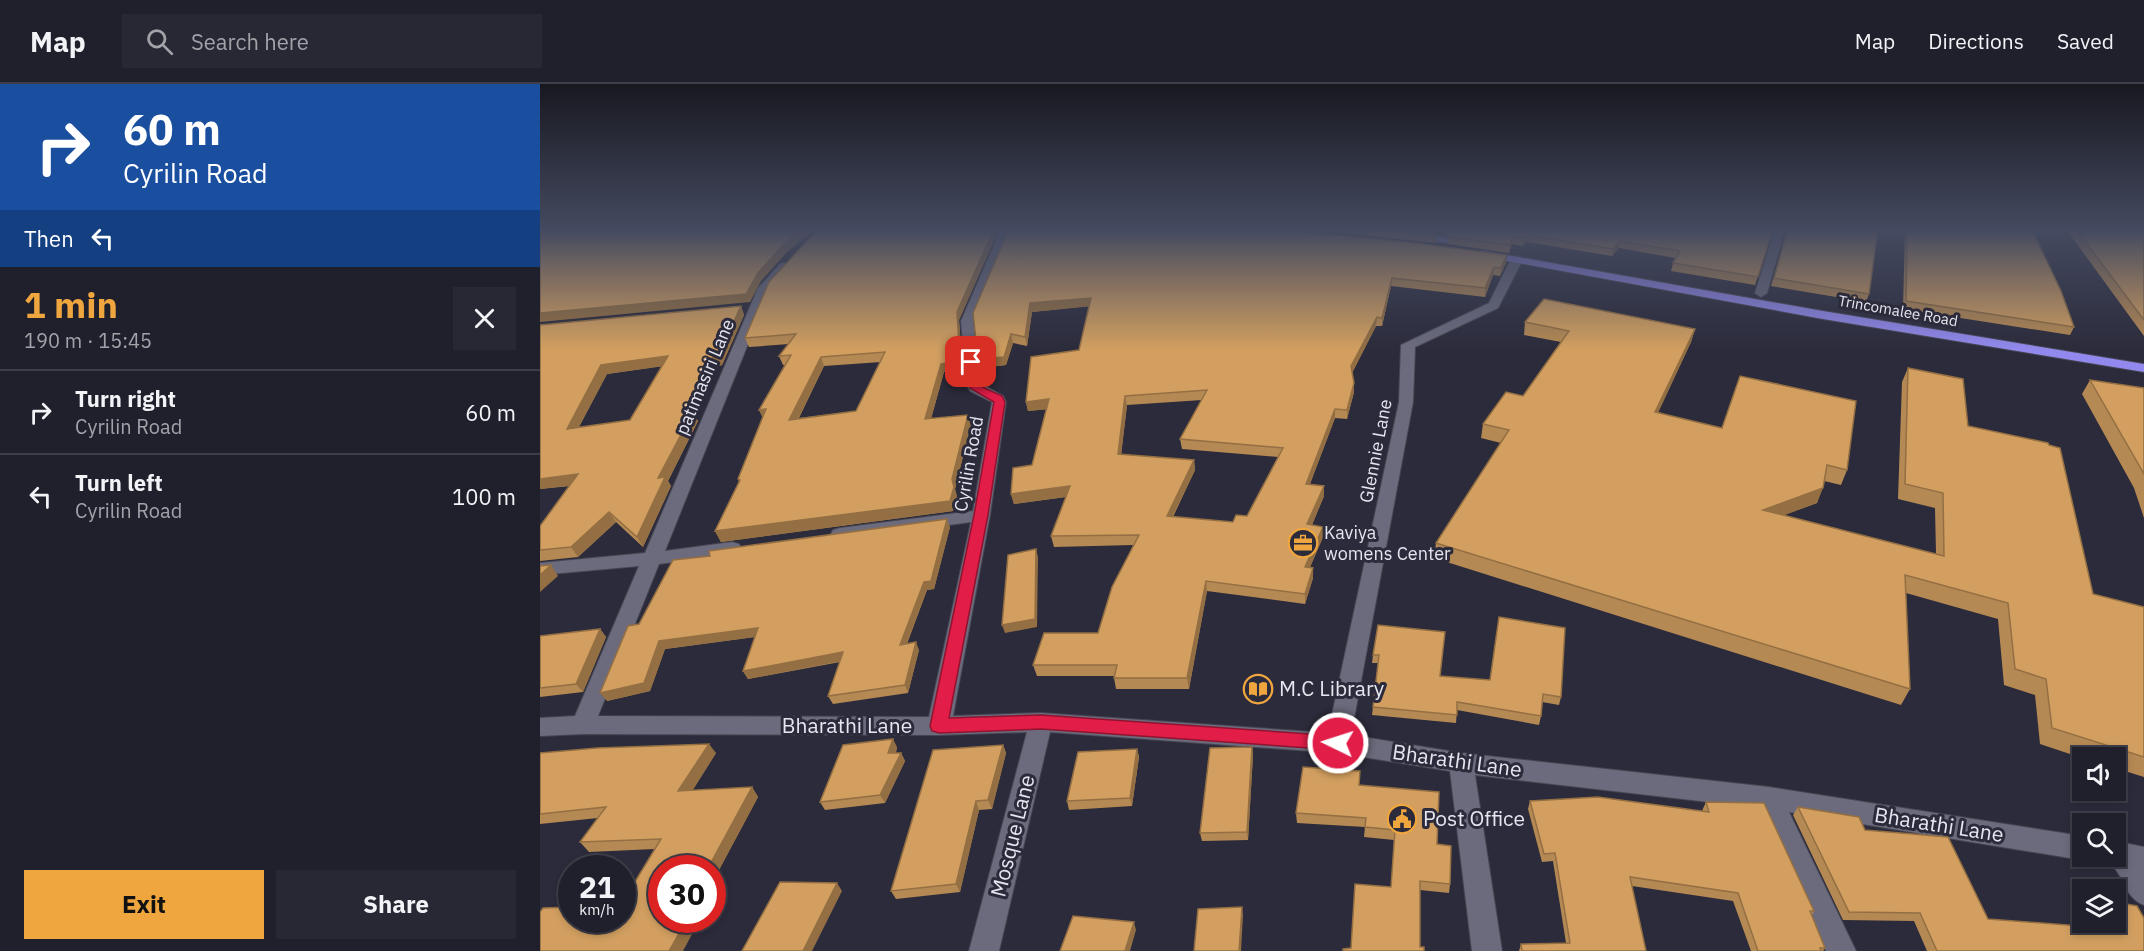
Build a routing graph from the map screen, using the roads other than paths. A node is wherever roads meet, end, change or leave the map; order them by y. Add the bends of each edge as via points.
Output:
1 (781, 269) edge
2 (989, 269) edge
3 (1512, 269) edge
4 (1574, 269) edge
5 (1620, 269) edge
6 (1768, 269) edge
7 (1761, 293) junction
8 (2144, 356) edge
9 (2144, 368) edge
10 (981, 515) junction
11 (827, 535) edge
12 (744, 547) edge
13 (650, 559) junction
14 (540, 569) edge
15 (1041, 722) junction
16 (583, 725) junction
17 (540, 726) edge
18 (939, 726) junction
19 (1338, 743) junction
20 (1461, 763) junction
21 (1769, 798) junction
22 (2072, 846) edge
23 (2127, 855) edge
24 (2144, 892) edge
25 (984, 951) edge
26 (1487, 951) edge
27 (1841, 951) edge

1 - 13 street, patimasiri Lane via 750,307
2 - 10 street, Cyrilin Road via 967,321 973,383 999,402
3 - 19 street, Glennie Lane via 1494,305 1408,345 1406,402
4 - 9 highway, Trincomalee Road
5 - 7 highway, Trincomalee Road
6 - 7 street
7 - 8 highway, Trincomalee Road
10 - 11 street
10 - 18 street, Cyrilin Road
12 - 13 street
13 - 14 street
13 - 16 street, patimasiri Lane
15 - 18 street, Bharathi Lane
15 - 19 street, Bharathi Lane
15 - 25 street, Mosque Lane
16 - 17 street, Bharathi Lane
16 - 18 street, Bharathi Lane
19 - 20 street, Bharathi Lane
20 - 21 street, Bharathi Lane
20 - 26 street
21 - 22 street, Bharathi Lane
21 - 27 street
23 - 24 street

